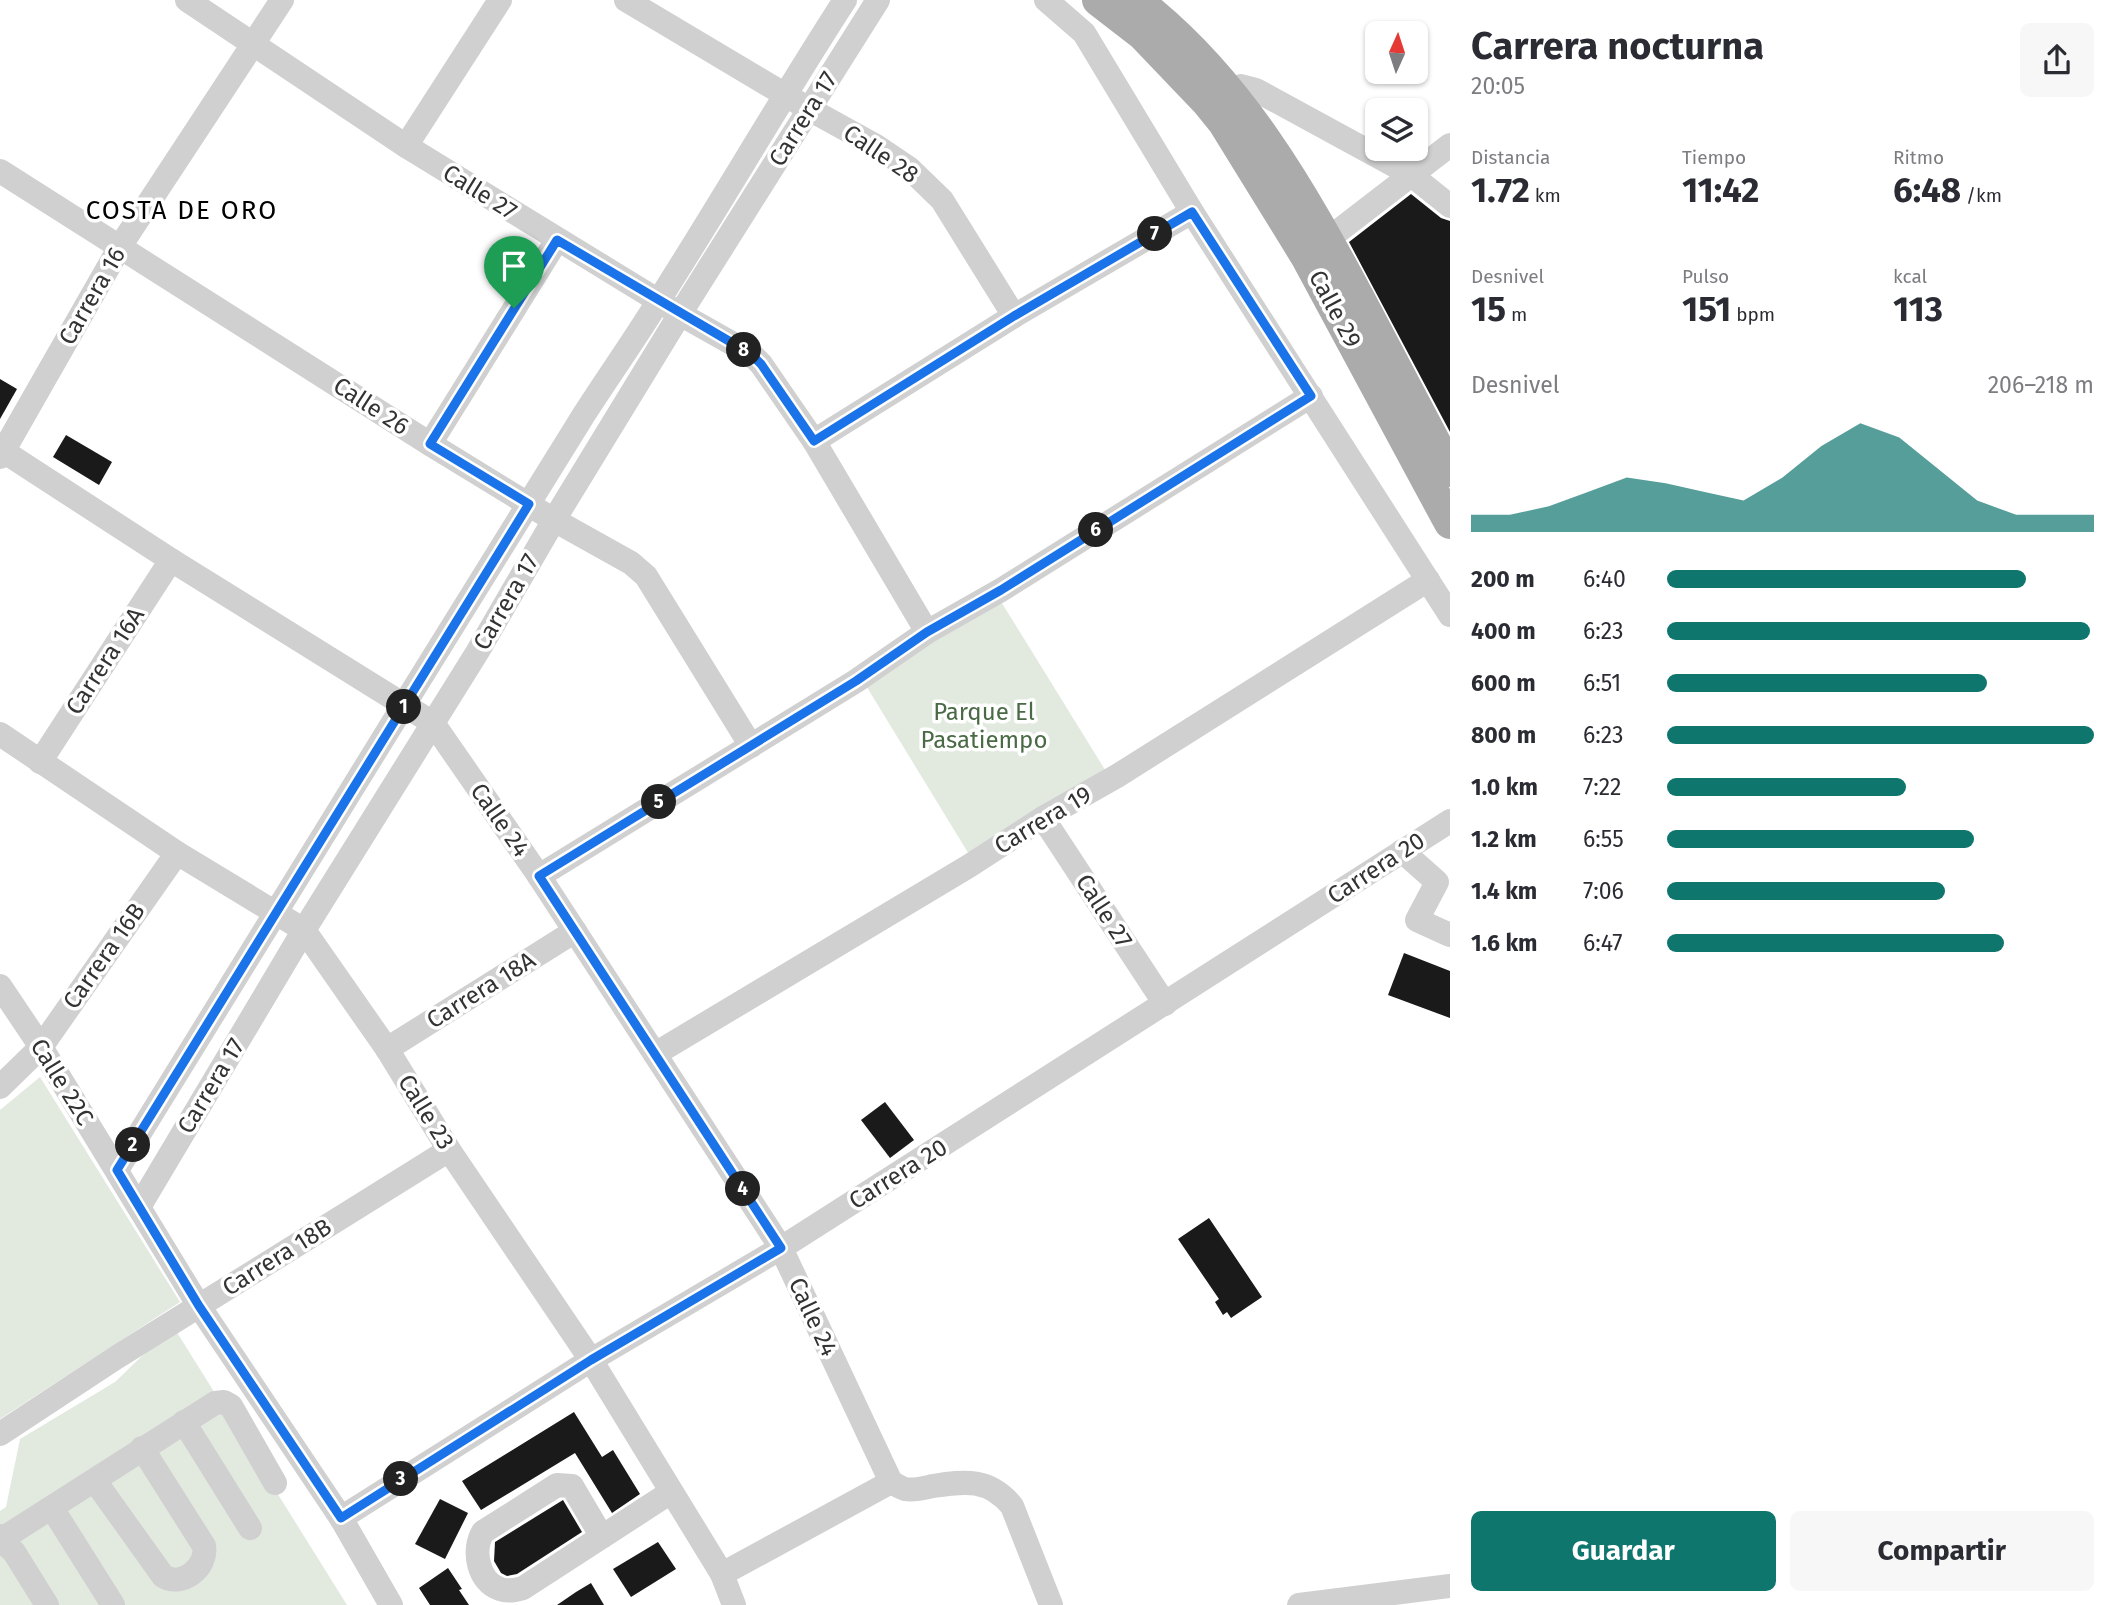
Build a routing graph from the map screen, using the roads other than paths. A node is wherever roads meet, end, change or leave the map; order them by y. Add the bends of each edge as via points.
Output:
1 (187, 0) edge
2 (282, 0) edge
3 (500, 0) edge
4 (626, 0) edge
5 (845, 0) edge
6 (878, 0) edge
7 (1046, 0) edge
8 (1098, 0) edge
9 (1136, 0) edge
10 (255, 44) junction
11 (784, 94) junction
12 (1218, 96) junction
13 (808, 109) junction
14 (1450, 145) edge
15 (406, 146) junction
16 (0, 171) edge
17 (1410, 174) junction
18 (1450, 206) edge
19 (1192, 212) junction
20 (557, 240) junction
21 (121, 246) junction
22 (1317, 247) junction
23 (659, 301) junction
24 (680, 314) junction
25 (1014, 316) junction
26 (1311, 396) junction
27 (814, 441) junction
28 (430, 444) junction
29 (1, 452) edge
30 (1450, 471) edge
31 (529, 504) junction
32 (554, 520) junction
33 (1450, 523) edge
34 (171, 560) junction
35 (1427, 580) junction
36 (1450, 615) edge
37 (927, 632) junction
38 (405, 705) junction
39 (433, 723) junction
40 (0, 734) edge
41 (751, 746) junction
42 (40, 762) junction
43 (1043, 818) junction
44 (1450, 821) edge
45 (1402, 851) junction
46 (177, 853) junction
47 (539, 876) junction
48 (1443, 878) edge
49 (276, 911) junction
50 (304, 930) junction
51 (575, 931) junction
52 (1450, 935) edge
53 (0, 986) edge
54 (1165, 1004) junction
55 (41, 1047) junction
56 (387, 1049) junction
57 (655, 1054) junction
58 (0, 1087) edge
59 (449, 1150) junction
60 (117, 1170) junction
61 (139, 1207) junction
62 (781, 1248) junction
63 (199, 1306) junction
64 (591, 1360) junction
65 (184, 1422) junction
66 (0, 1434) edge
67 (142, 1448) junction
68 (95, 1481) junction
69 (891, 1482) junction
70 (275, 1483) dead end
71 (671, 1492) junction
72 (52, 1508) junction
73 (341, 1518) junction
74 (250, 1528) dead end
75 (602, 1537) junction
76 (1, 1538) edge
77 (722, 1574) junction
78 (1450, 1586) edge
79 (1307, 1604) edge
80 (47, 1605) edge
81 (113, 1605) edge
82 (391, 1605) edge
83 (734, 1605) edge
84 (1051, 1605) edge

1 - 10 street, Calle 27
2 - 10 street, Carrera 16
3 - 15 street
4 - 11 street, Calle 28
5 - 11 street, Carrera 17
6 - 13 street, Carrera 17
7 - 19 street via 1084,33
8 - 12 main road, Calle 29
9 - 12 main road, Calle 29 via 1167,23
10 - 15 street, Calle 27
10 - 21 street, Carrera 16
11 - 13 street, Calle 28
11 - 23 street, Carrera 17
12 - 17 street via 1241,86 1256,90
12 - 22 main road, Calle 29 via 1239,146
13 - 24 street, Carrera 17
13 - 25 street, Calle 28 via 910,169 942,200
14 - 17 street
15 - 20 street, Calle 27
16 - 21 street, Calle 26
17 - 18 street
17 - 22 street
19 - 25 street
19 - 26 street
20 - 23 street, Calle 27
20 - 28 street
21 - 28 street, Calle 26
21 - 29 street, Carrera 16
22 - 30 main road, Calle 29
22 - 33 main road, Calle 29
23 - 24 street, Calle 27
23 - 31 street, Carrera 17
24 - 27 street, Calle 27 via 751,354
24 - 32 street, Carrera 17
25 - 27 street
26 - 35 street
26 - 37 street
27 - 37 street, Calle 27
28 - 31 street, Calle 26
29 - 34 street, Calle 24
31 - 32 street, Calle 26
31 - 38 street, Carrera 17
32 - 39 street, Carrera 17
32 - 41 street, Calle 26 via 646,576
34 - 38 street, Calle 24
34 - 42 street, Carrera 16A
35 - 36 street
35 - 43 street, Carrera 19
37 - 41 street
38 - 39 street, Calle 24
38 - 49 street, Carrera 17
39 - 47 street, Calle 24
39 - 50 street, Carrera 17
40 - 42 street, Calle 23
41 - 47 street
42 - 46 street, Calle 23
43 - 54 street, Calle 27
43 - 57 street, Carrera 19
44 - 45 street, Carrera 20
45 - 48 street
45 - 54 street, Carrera 20
46 - 49 street, Calle 23
46 - 55 street, Carrera 16B
47 - 51 street, Calle 24
48 - 52 street via 1417,920
49 - 50 street, Calle 23
49 - 60 street, Carrera 17
50 - 56 street, Calle 23
50 - 61 street, Carrera 17
51 - 56 street, Carrera 18A
51 - 57 street, Calle 24
53 - 55 street, Calle 22C
54 - 62 street, Carrera 20
55 - 58 street, Carrera 16B
55 - 60 street, Calle 22C
56 - 59 street, Calle 23
57 - 62 street, Calle 24
59 - 63 street, Carrera 18B
59 - 64 street, Calle 23
60 - 61 street, Calle 22C
61 - 63 street, Calle 22C
62 - 64 street, Carrera 20
62 - 69 street, Calle 24
63 - 66 street, Carrera 18B
63 - 73 street, Calle 22C
64 - 71 street, Calle 23
64 - 73 street, Carrera 20
65 - 67 street
65 - 70 street via 215,1403 231,1406
65 - 74 street
67 - 68 street
67 - 68 street via 204,1546 196,1572 180,1579 163,1576
68 - 72 street
69 - 77 street
69 - 84 street via 915,1490 971,1482 1002,1495 1012,1506
71 - 75 street
71 - 77 street, Calle 23
72 - 76 street
72 - 81 street
73 - 82 street, Calle 22C
75 - 75 street via 523,1588 509,1591 497,1588 483,1574 477,1554 483,1532 558,1485 572,1486
76 - 80 street
77 - 83 street, Calle 23
78 - 79 street

